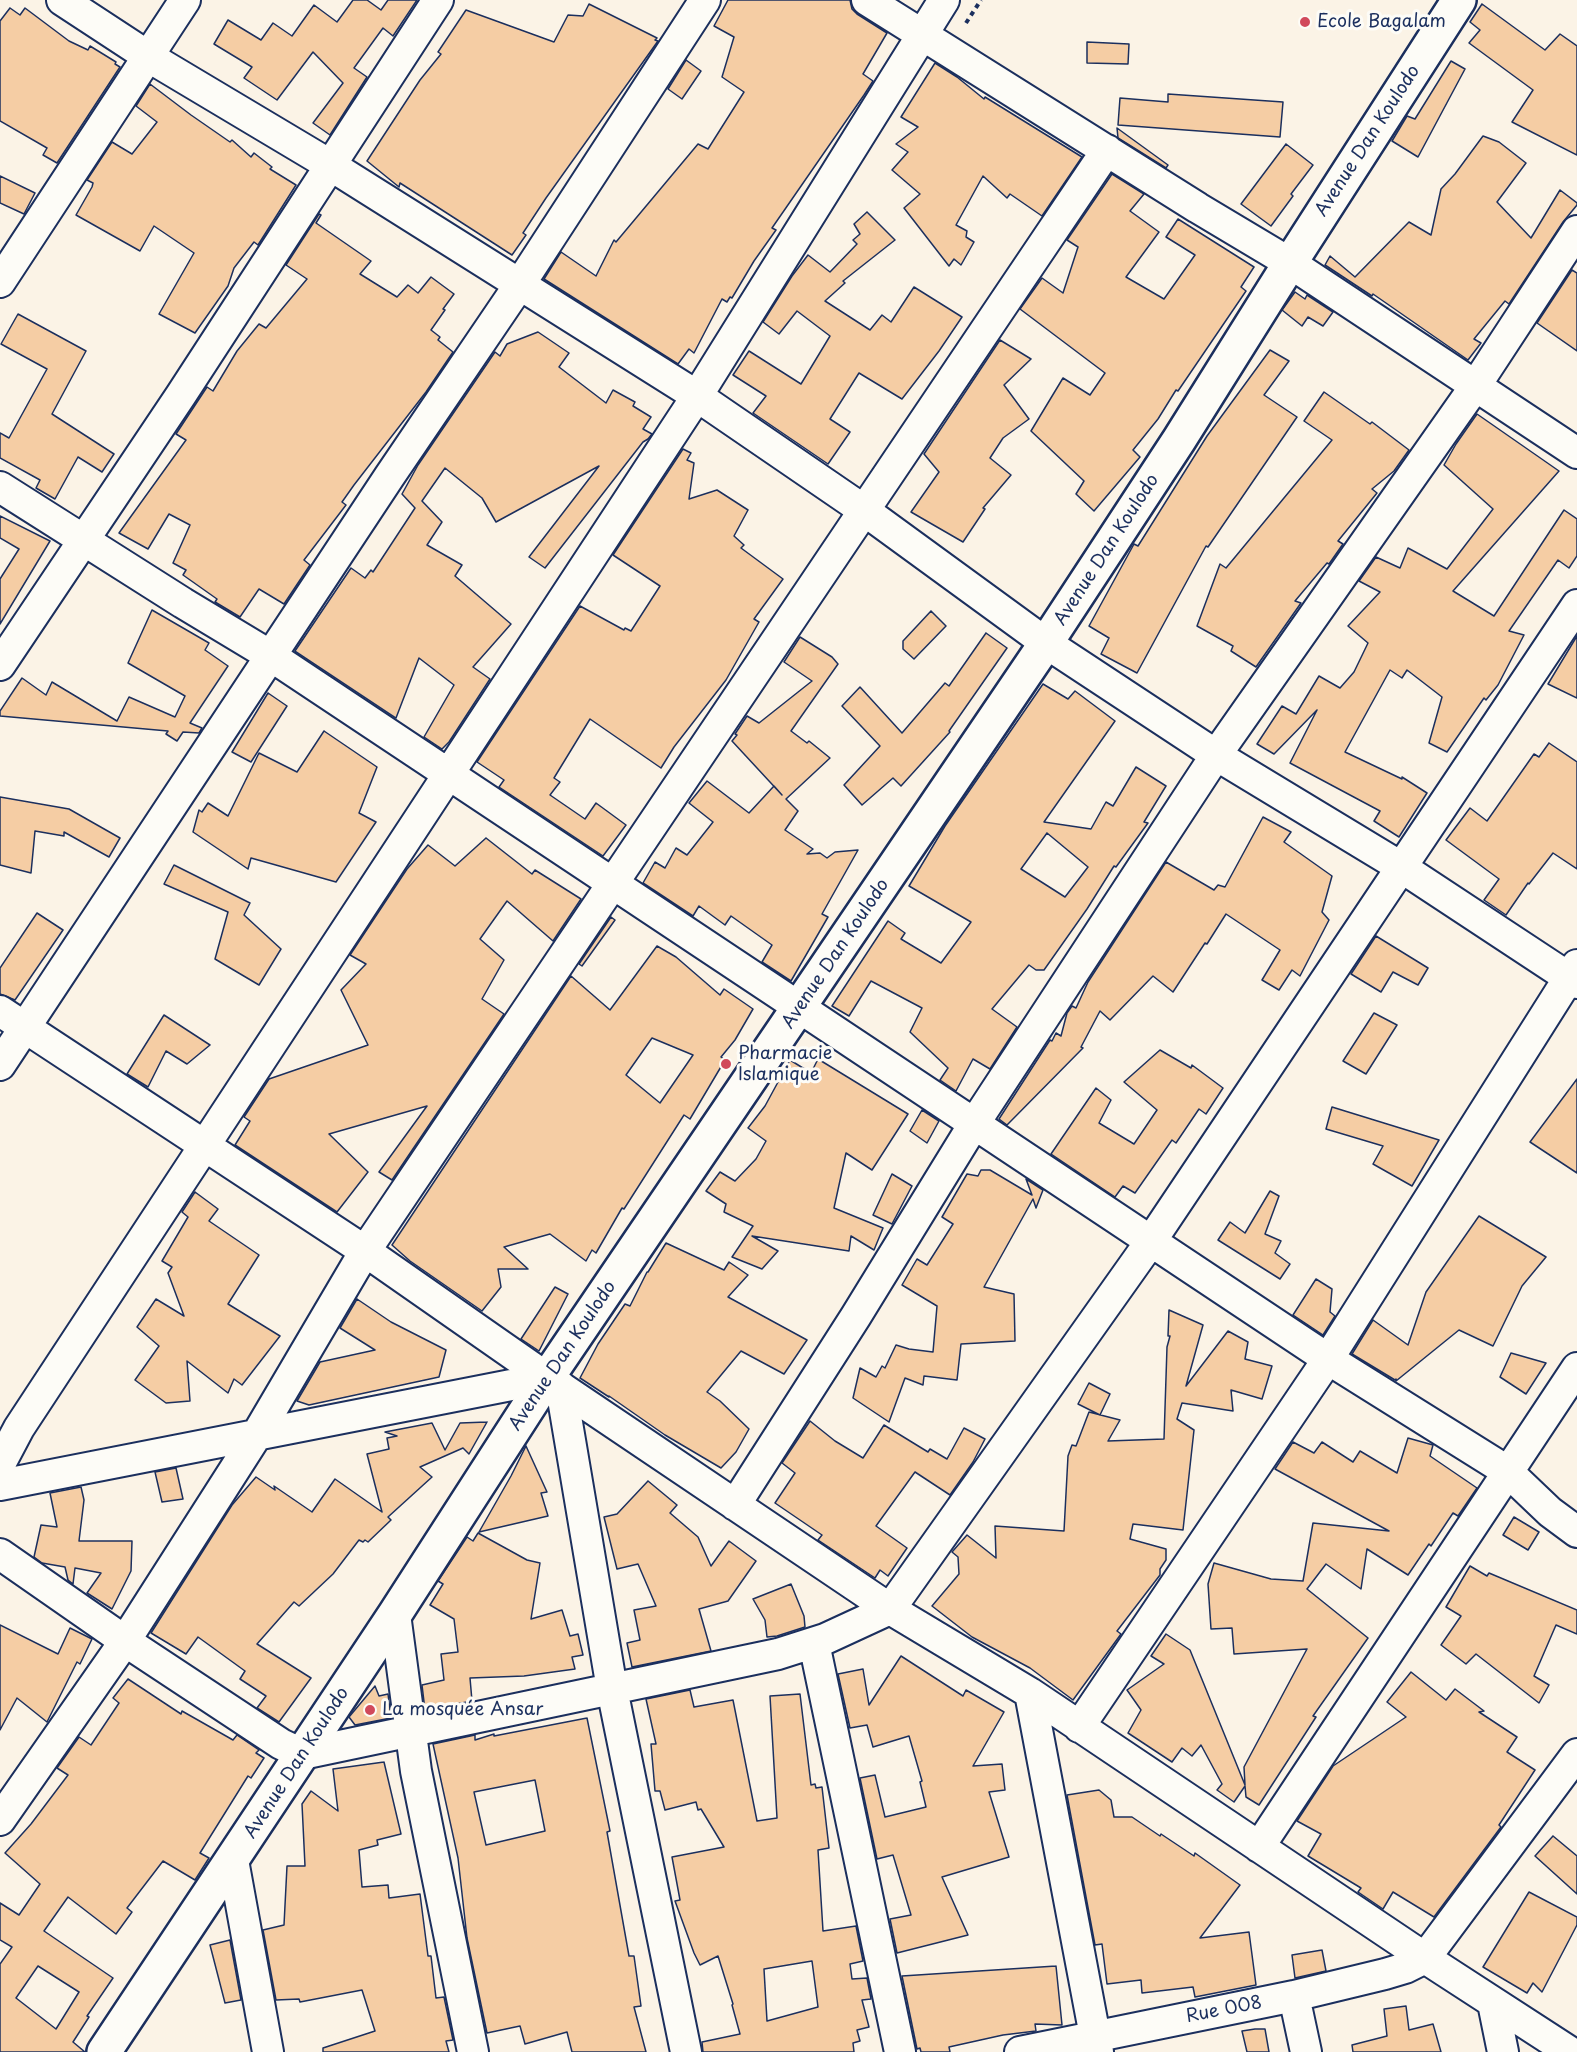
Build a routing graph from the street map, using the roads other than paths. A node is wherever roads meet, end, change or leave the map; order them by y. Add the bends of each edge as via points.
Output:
1 (62, 0) edge
2 (185, 0) edge
3 (438, 0) edge
4 (705, 0) edge
5 (867, 0) edge
6 (944, 0) edge
7 (1459, 0) edge
8 (921, 35) junction
9 (149, 57) junction
10 (1107, 150) junction
11 (330, 165) junction
12 (1577, 231) edge
13 (1290, 262) junction
14 (0, 282) edge
15 (520, 284) junction
16 (1476, 385) junction
17 (697, 396) junction
18 (1577, 453) edge
19 (0, 487) edge
20 (865, 511) junction
21 (84, 541) junction
22 (1577, 605) edge
23 (1046, 643) junction
24 (271, 656) junction
25 (0, 665) edge
26 (1216, 755) junction
27 (449, 775) junction
28 (1401, 867) junction
29 (612, 884) junction
30 (1574, 975) edge
31 (800, 1008) junction
32 (0, 1011) edge
33 (25, 1029) junction
34 (0, 1065) edge
35 (974, 1124) junction
36 (203, 1145) junction
37 (1151, 1241) junction
38 (365, 1251) junction
39 (1328, 1359) junction
40 (1577, 1368) edge
41 (554, 1383) junction
42 (256, 1436) junction
43 (0, 1464) edge
44 (1507, 1471) junction
45 (0, 1485) edge
46 (735, 1505) junction
47 (1577, 1532) edge
48 (0, 1554) edge
49 (890, 1609) junction
50 (395, 1614) junction
51 (125, 1641) junction
52 (814, 1643) junction
53 (612, 1689) junction
54 (1030, 1694) junction
55 (1080, 1727) junction
56 (409, 1730) junction
57 (302, 1754) junction
58 (1577, 1754) edge
59 (0, 1820) edge
60 (1259, 1847) junction
61 (233, 1860) junction
62 (1425, 1958) junction
63 (1294, 1996) junction
64 (1493, 2003) junction
65 (1096, 2044) edge
66 (104, 2052) edge
67 (268, 2052) edge
68 (473, 2052) edge
69 (686, 2052) edge
70 (900, 2052) edge
71 (1020, 2052) edge
72 (1306, 2052) edge
73 (1503, 2052) edge
74 (1570, 2052) edge

1 - 9 street
2 - 9 street
3 - 11 street
4 - 15 street
5 - 8 street
6 - 8 street
7 - 13 street, Avenue Dan Koulodo
8 - 10 street
8 - 17 street
9 - 11 street
9 - 14 street
10 - 13 street
10 - 20 street
11 - 15 street
11 - 21 street
12 - 16 street
13 - 16 street
13 - 23 street, Avenue Dan Koulodo
15 - 17 street
15 - 24 street
16 - 18 street
16 - 26 street
17 - 20 street
17 - 27 street
19 - 21 street
20 - 23 street
20 - 29 street
21 - 24 street
21 - 25 street
22 - 28 street
23 - 26 street
23 - 31 street, Avenue Dan Koulodo
24 - 27 street
24 - 33 street
26 - 28 street
26 - 35 street
27 - 29 street
27 - 36 street
28 - 30 street
28 - 37 street
29 - 31 street
29 - 38 street
30 - 39 street
31 - 35 street
31 - 41 street, Avenue Dan Koulodo
32 - 33 street
33 - 34 street
33 - 36 street
35 - 37 street
35 - 46 street
36 - 38 street
36 - 43 street via 18,1428
37 - 39 street
37 - 49 street
38 - 41 street
38 - 42 street
39 - 44 street
39 - 55 street
40 - 44 street
41 - 42 street
41 - 46 street
41 - 50 street, Avenue Dan Koulodo
41 - 53 street
42 - 45 street
42 - 51 street
44 - 47 street
44 - 60 street
46 - 49 street
48 - 51 street
49 - 52 street
49 - 54 street
50 - 56 street
50 - 57 street, Avenue Dan Koulodo
51 - 57 street
51 - 59 street
52 - 53 street
52 - 70 street
53 - 56 street
53 - 69 street
54 - 55 street
54 - 65 street
55 - 60 street
56 - 57 street
56 - 68 street
57 - 61 street, Avenue Dan Koulodo
58 - 62 street
60 - 62 street
61 - 66 street, Avenue Dan Koulodo
61 - 67 street
62 - 63 street, Rue 008 via 1385,1974
62 - 64 street
63 - 65 street, Rue 008
63 - 72 street
64 - 73 street
64 - 74 street
65 - 71 street, Rue 008

